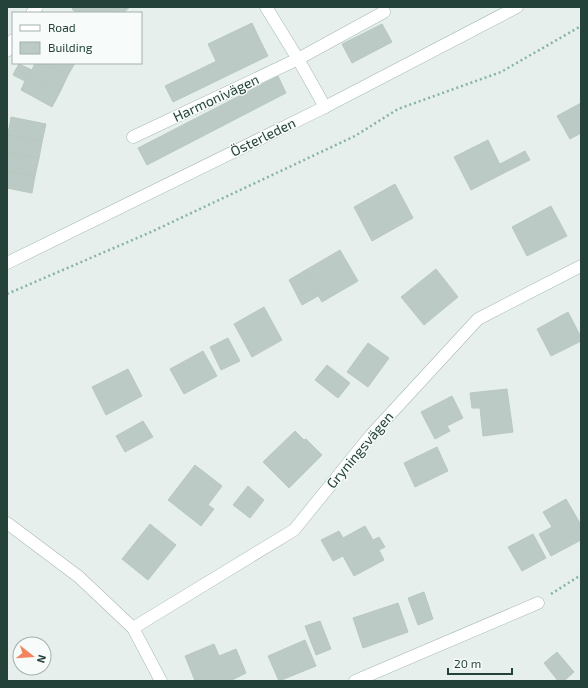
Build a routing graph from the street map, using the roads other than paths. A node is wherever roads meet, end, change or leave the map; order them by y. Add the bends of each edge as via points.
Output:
1 (266, 7) edge
2 (517, 7) edge
3 (384, 12) dead end
4 (12, 42) edge
5 (7, 51) edge
6 (298, 59) junction
7 (325, 107) junction
8 (133, 137) dead end
9 (7, 263) edge
10 (581, 266) edge
11 (7, 523) edge
12 (538, 603) road end
13 (133, 628) junction
14 (161, 681) edge
15 (355, 681) edge

1 - 6 street
2 - 7 street, Österleden
3 - 6 street, Harmonivägen
4 - 5 street
6 - 7 street
6 - 8 street, Harmonivägen
7 - 9 street, Österleden
10 - 13 street, Gryningsvägen via 478,319 371,435 294,530
11 - 13 street via 79,577
12 - 15 street
13 - 14 street

